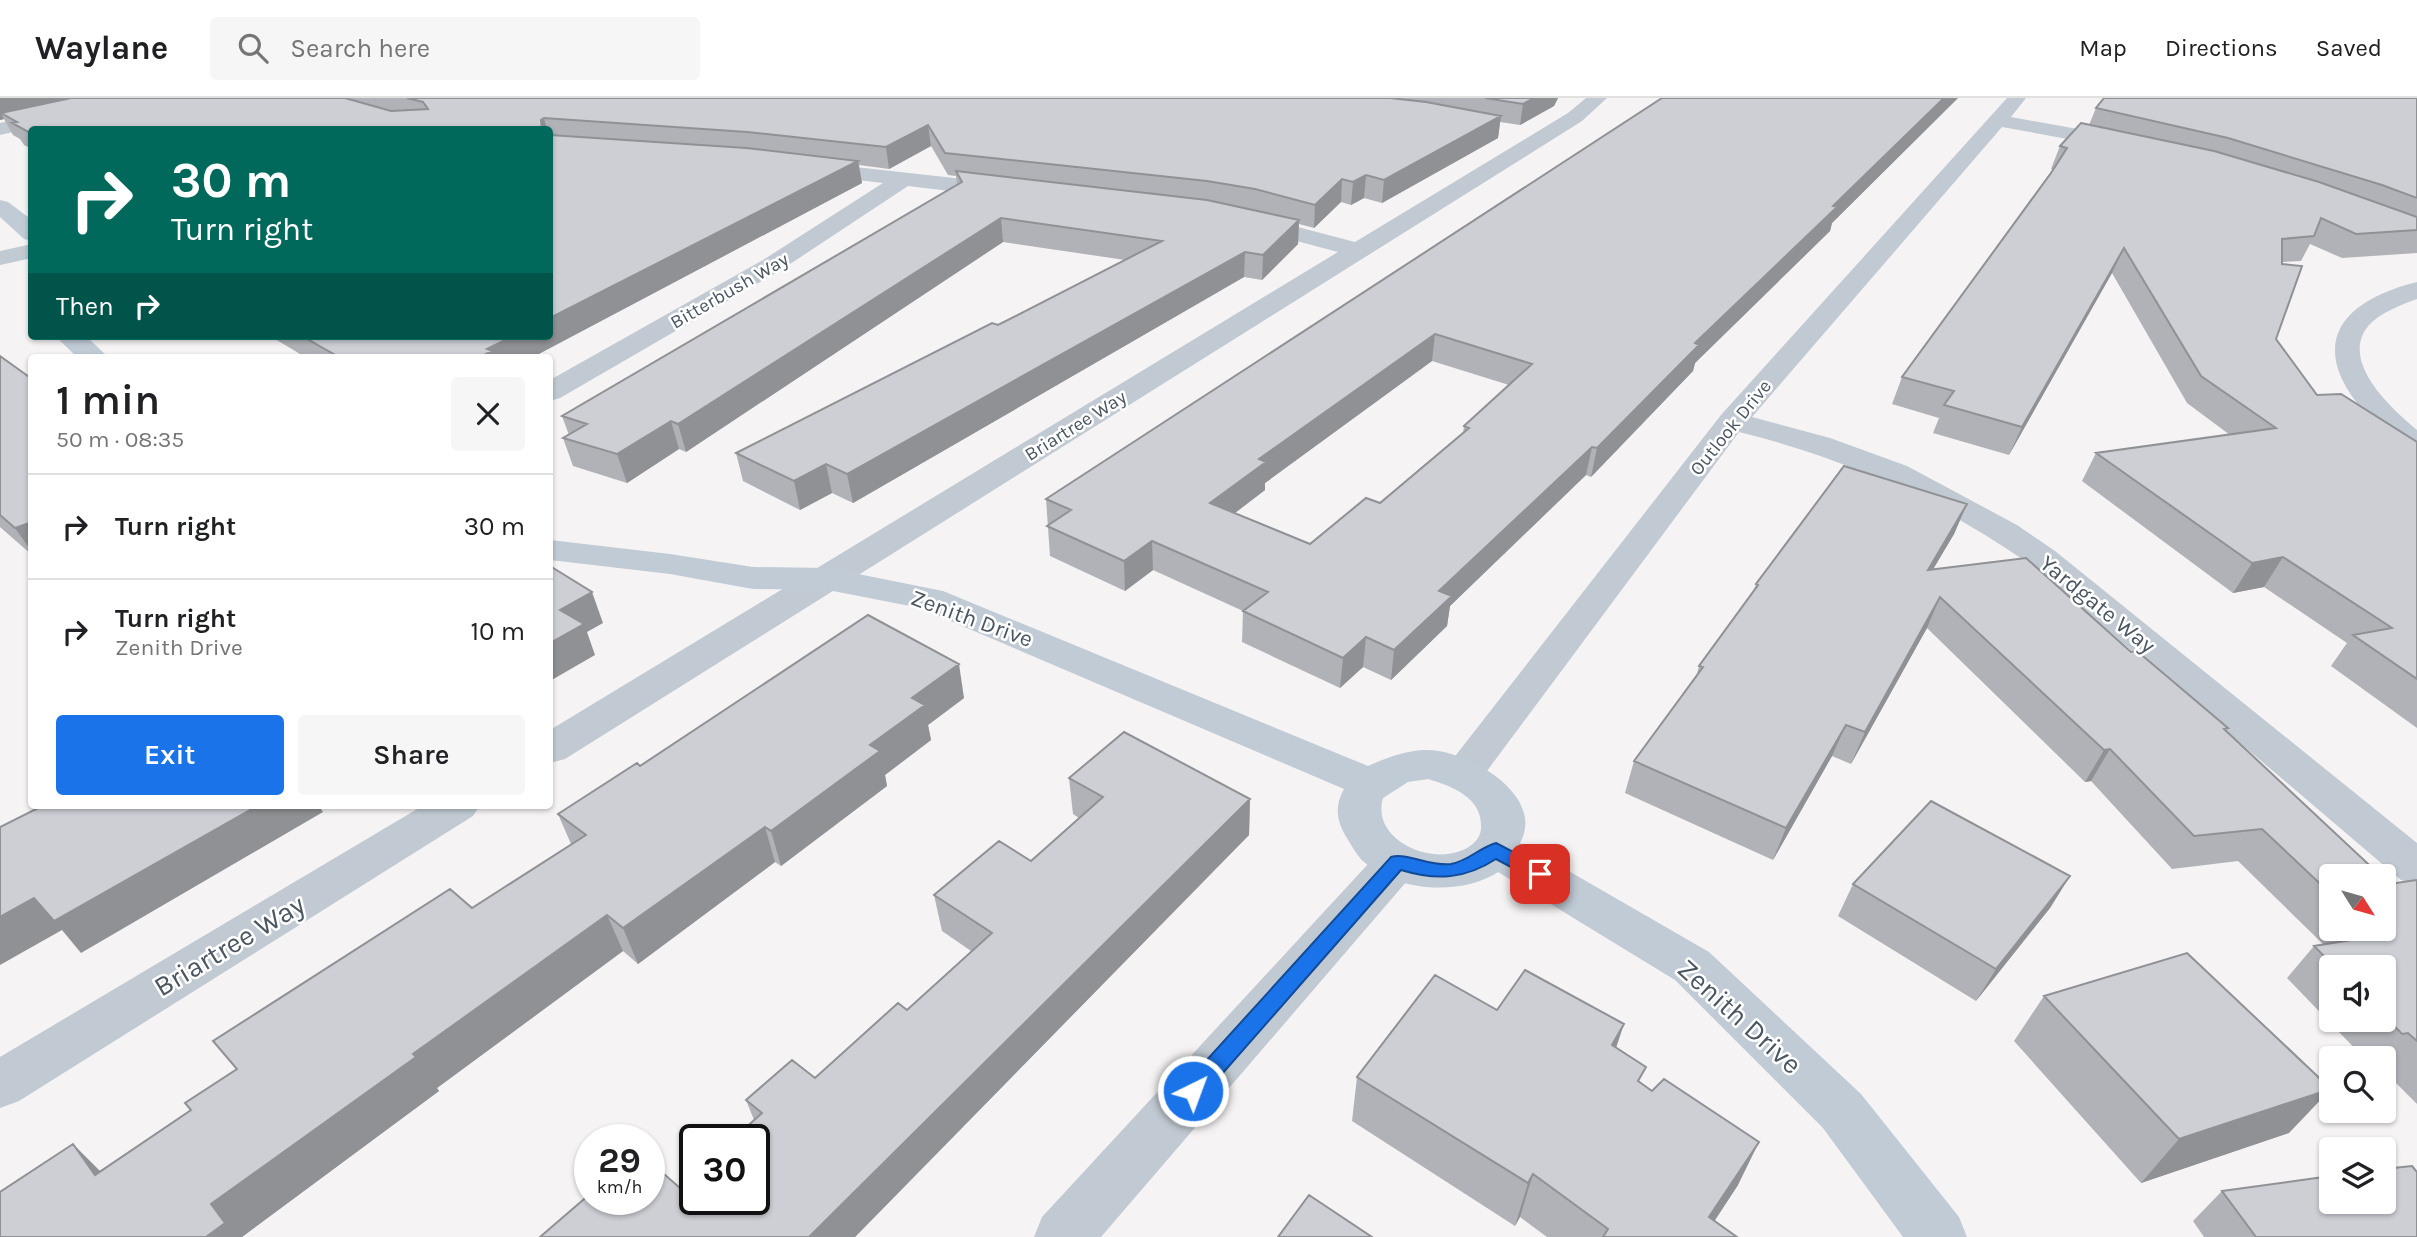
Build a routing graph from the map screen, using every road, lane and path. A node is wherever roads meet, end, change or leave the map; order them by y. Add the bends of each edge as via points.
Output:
1 (138, 98) edge
2 (1598, 98) edge
3 (2008, 109) edge
4 (0, 129) edge
5 (2139, 147) edge
6 (793, 166) edge
7 (904, 179) junction
8 (1028, 193) edge
9 (0, 207) edge
10 (1231, 218) edge
11 (28, 230) edge
12 (1357, 250) junction
13 (28, 252) edge
14 (0, 258) edge
15 (2417, 290) edge
16 (74, 340) edge
17 (90, 354) edge
18 (553, 390) edge
19 (1732, 421) junction
20 (2417, 446) edge
21 (553, 550) edge
22 (828, 579) junction
23 (553, 747) edge
24 (1463, 773) junction
25 (1370, 783) junction
26 (451, 809) edge
27 (1496, 850) junction
28 (1397, 862) junction
29 (2417, 868) edge
30 (0, 1085) edge
31 (1063, 1237) edge
32 (1938, 1237) edge

1 - 4 street
2 - 12 street, Briartree Way via 1527,135
3 - 5 street
3 - 19 street, Outlook Drive
6 - 7 street
7 - 8 street
7 - 18 street, Bitterbush Way via 772,265
9 - 11 street
10 - 12 street
12 - 22 street, Briartree Way
13 - 14 street
15 - 20 street via 2358,318 2345,351 2361,393
16 - 17 street
19 - 24 street, Outlook Drive
19 - 29 street, Yardgate Way via 1824,444 1883,465 1994,522
21 - 22 street, Zenith Drive via 753,578
22 - 23 street, Briartree Way
22 - 25 street, Zenith Drive via 930,599
24 - 25 street via 1429,764 1406,765
24 - 27 street via 1491,790 1502,807 1507,825
25 - 28 street via 1358,815 1378,849
26 - 30 street, Briartree Way
27 - 28 street via 1471,866 1448,871
27 - 32 street, Zenith Drive via 1692,966 1842,1111
28 - 31 street

